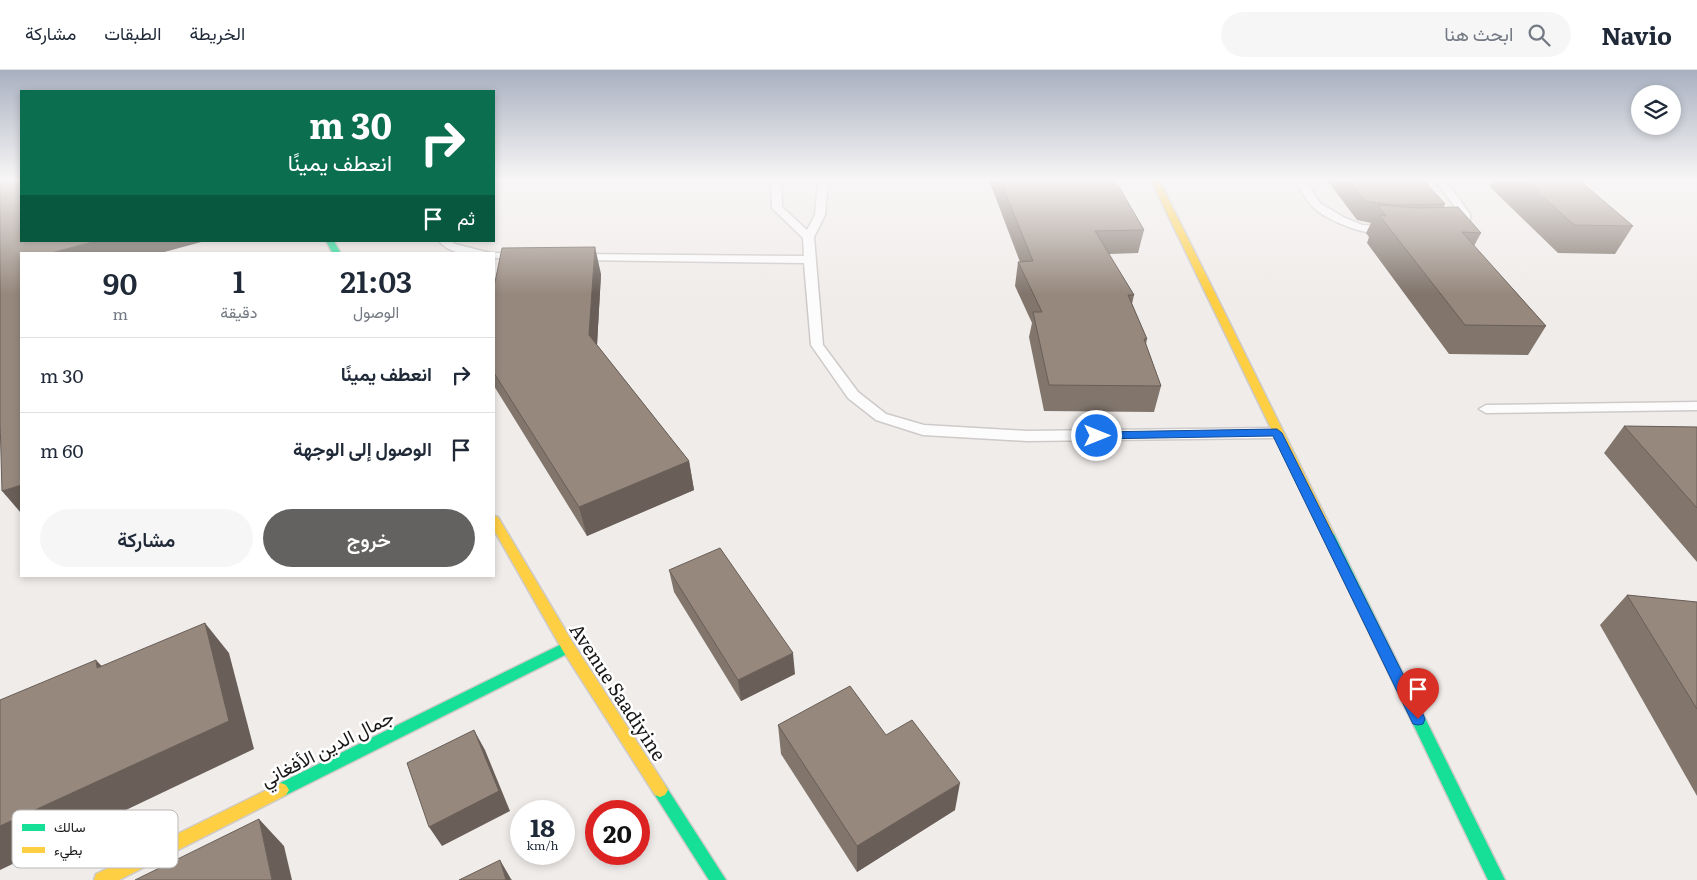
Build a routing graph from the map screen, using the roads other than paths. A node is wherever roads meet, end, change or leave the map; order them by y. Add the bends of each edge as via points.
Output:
1 (787, 218) edge
2 (818, 218) edge
3 (1173, 218) edge
4 (1337, 218) edge
5 (1465, 218) edge
6 (1448, 228) edge
7 (1396, 229) edge
8 (808, 237) junction
9 (445, 242) edge
10 (475, 252) edge
11 (495, 255) edge
12 (533, 257) edge
13 (562, 257) edge
14 (810, 260) junction
15 (1697, 406) edge
16 (1486, 410) dead end
17 (1277, 433) junction
18 (495, 522) edge
19 (568, 647) junction
20 (178, 842) edge
21 (126, 868) edge
22 (102, 880) edge
23 (718, 880) edge
24 (1497, 880) edge

1 - 8 lane
2 - 8 lane
3 - 17 street
4 - 7 lane via 1360,228
5 - 6 lane via 1466,224
8 - 14 lane
9 - 10 lane via 451,247
11 - 12 lane
13 - 14 lane
14 - 17 lane via 816,345 852,395 881,417 923,430 1027,436
15 - 16 lane
17 - 24 street
18 - 19 street, Avenue Saadiyine
19 - 20 street, جمال الدين الأفغاني
19 - 23 street, Avenue Saadiyine
21 - 22 street, جمال الدين الأفغاني

